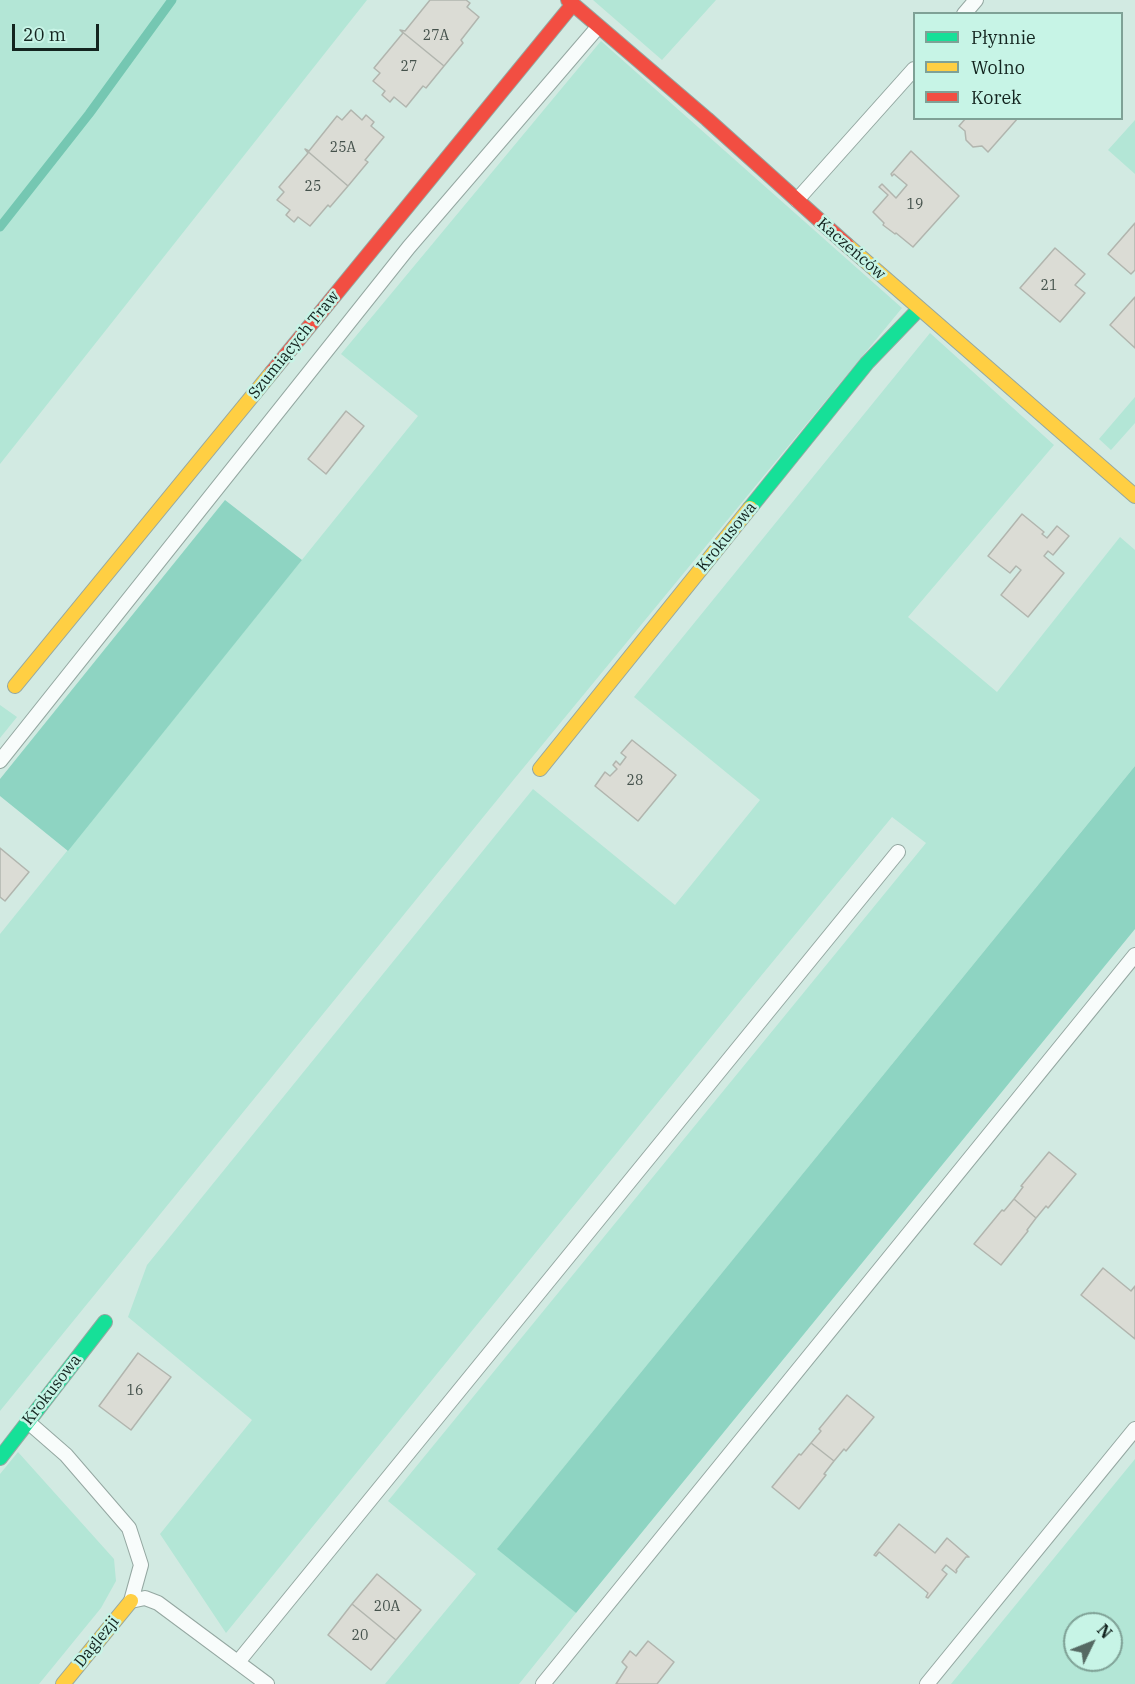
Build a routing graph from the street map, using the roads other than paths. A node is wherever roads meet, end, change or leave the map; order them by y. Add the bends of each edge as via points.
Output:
1 (976, 0) edge
2 (571, 2) edge
3 (966, 12) edge
4 (598, 27) junction
5 (913, 71) edge
6 (796, 200) junction
7 (919, 309) junction
8 (1135, 496) edge
9 (15, 686) dead end
10 (0, 761) edge
11 (540, 769) dead end
12 (898, 852) dead end
13 (1135, 955) edge
14 (105, 1322) dead end
15 (27, 1421) junction
16 (1135, 1429) edge
17 (0, 1458) edge
18 (131, 1601) junction
19 (238, 1662) junction
20 (63, 1684) edge
21 (267, 1684) edge
22 (543, 1684) edge
23 (927, 1684) edge

1 - 3 lane
2 - 4 street, Kaczeńców
2 - 9 street, Szumiących Traw
4 - 6 street, Kaczeńców
4 - 10 lane via 409,247
5 - 6 lane
6 - 7 street, Kaczeńców
7 - 8 street, Kaczeńców
7 - 11 street, Krokusowa via 867,363
12 - 19 lane
13 - 22 lane
14 - 15 street, Krokusowa
15 - 17 street, Krokusowa
15 - 18 lane via 66,1455 129,1528 141,1565
16 - 23 lane
18 - 19 lane via 146,1598 158,1603
18 - 20 street, Daglezji
19 - 21 lane

